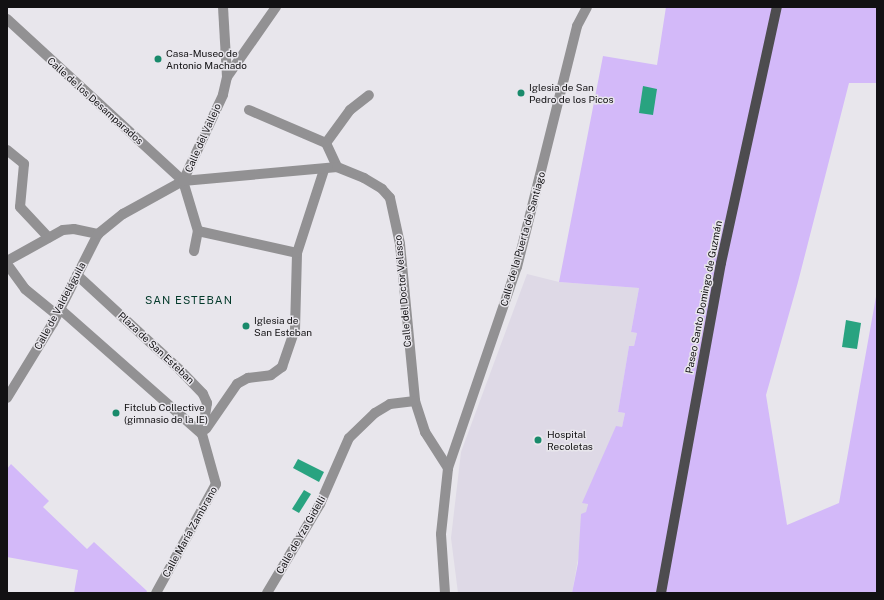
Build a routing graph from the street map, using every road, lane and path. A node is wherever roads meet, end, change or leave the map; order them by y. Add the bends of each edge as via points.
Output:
1 (222, 7) edge
2 (276, 7) edge
3 (587, 7) edge
4 (777, 7) edge
5 (7, 19) edge
6 (227, 77) junction
7 (369, 95) dead end
8 (249, 110) dead end
9 (326, 142) junction
10 (7, 150) edge
11 (337, 167) junction
12 (324, 170) junction
13 (183, 182) junction
14 (198, 232) junction
15 (98, 234) junction
16 (49, 238) junction
17 (194, 251) dead end
18 (297, 252) junction
19 (7, 261) edge
20 (7, 264) edge
21 (77, 275) junction
22 (58, 312) junction
23 (7, 398) edge
24 (415, 401) junction
25 (202, 434) junction
26 (448, 468) junction
27 (156, 593) edge
28 (267, 593) edge
29 (445, 593) edge
30 (661, 593) edge

1 - 6 street
2 - 6 street
3 - 26 street, Calle de la Puerta de Santiago via 577,26 517,267
4 - 30 main road, Paseo Santo Domingo de Guzmán via 722,263
5 - 13 street, Calle de los Desamparados
6 - 13 street, Calle del Vallejo via 223,95
7 - 9 street via 350,110
8 - 9 street
9 - 11 street
10 - 16 street via 24,164 20,207
11 - 12 street
11 - 24 street, Calle del Doctor Velasco via 364,178 382,189 390,198 400,244
12 - 13 street
12 - 18 street
13 - 14 street, Calle del Vallejo
13 - 15 street, Calle del Vallejo via 136,205
14 - 17 street
14 - 18 street
15 - 16 street via 68,229
15 - 21 street, Calle de Valdeláguila
16 - 19 street
18 - 25 street via 295,330 282,367 271,375 248,378 238,384
20 - 22 street via 25,289
21 - 22 street, Calle de Valdeláguila
21 - 25 street, Plaza de San Esteban via 203,394 208,410
22 - 23 street, Calle de Valdeláguila
22 - 25 street
24 - 26 street, Calle del Doctor Velasco via 425,432
24 - 28 street, Calle de Yza Gidelli via 390,404 375,413 349,438 320,504
25 - 27 street, Calle María Zambrano via 213,469 215,489
26 - 29 street via 441,534

